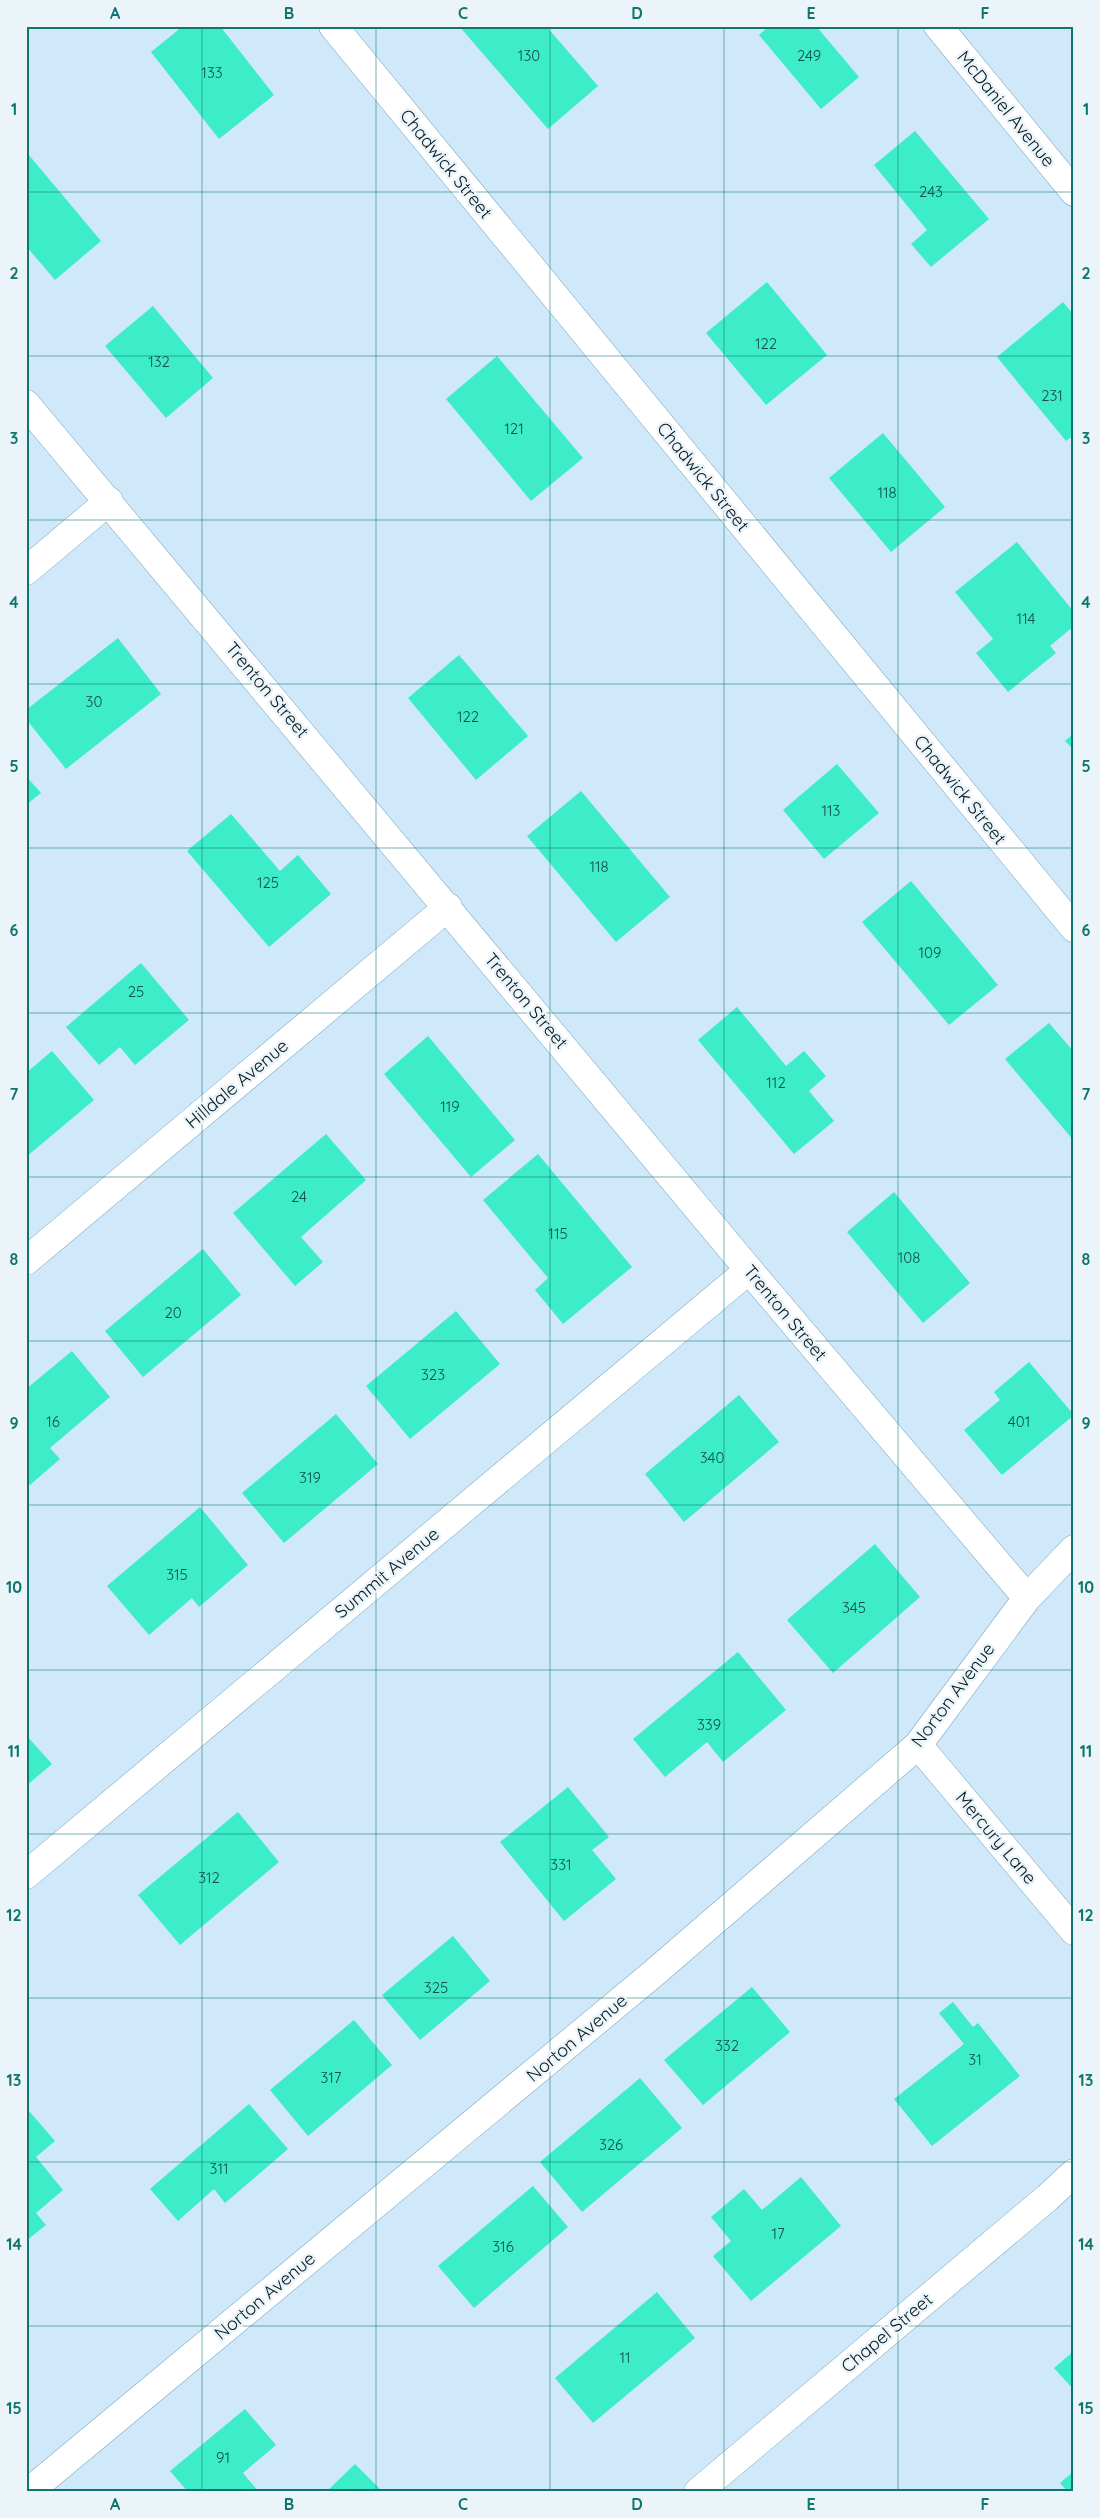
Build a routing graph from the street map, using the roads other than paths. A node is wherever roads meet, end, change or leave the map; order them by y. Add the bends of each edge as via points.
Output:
1 (333, 26) edge
2 (938, 26) edge
3 (1074, 192) edge
4 (26, 404) edge
5 (110, 501) junction
6 (26, 571) edge
7 (448, 907) junction
8 (1074, 928) edge
9 (26, 1260) edge
10 (749, 1270) junction
11 (1074, 1549) edge
12 (1027, 1598) junction
13 (918, 1745) junction
14 (26, 1875) edge
15 (1074, 1931) edge
16 (1074, 2172) edge
17 (36, 2482) edge
18 (698, 2492) edge

1 - 8 street, Chadwick Street
2 - 3 street, McDaniel Avenue
4 - 5 street, Trenton Street
5 - 6 street
5 - 7 street, Trenton Street
7 - 9 street, Hilldale Avenue
7 - 10 street, Trenton Street
10 - 12 street, Trenton Street
10 - 14 street, Summit Avenue
11 - 12 street, Norton Avenue
12 - 13 street, Norton Avenue
13 - 15 street, Mercury Lane
13 - 17 street, Norton Avenue via 654,1974
16 - 18 street, Chapel Street via 1040,2205

